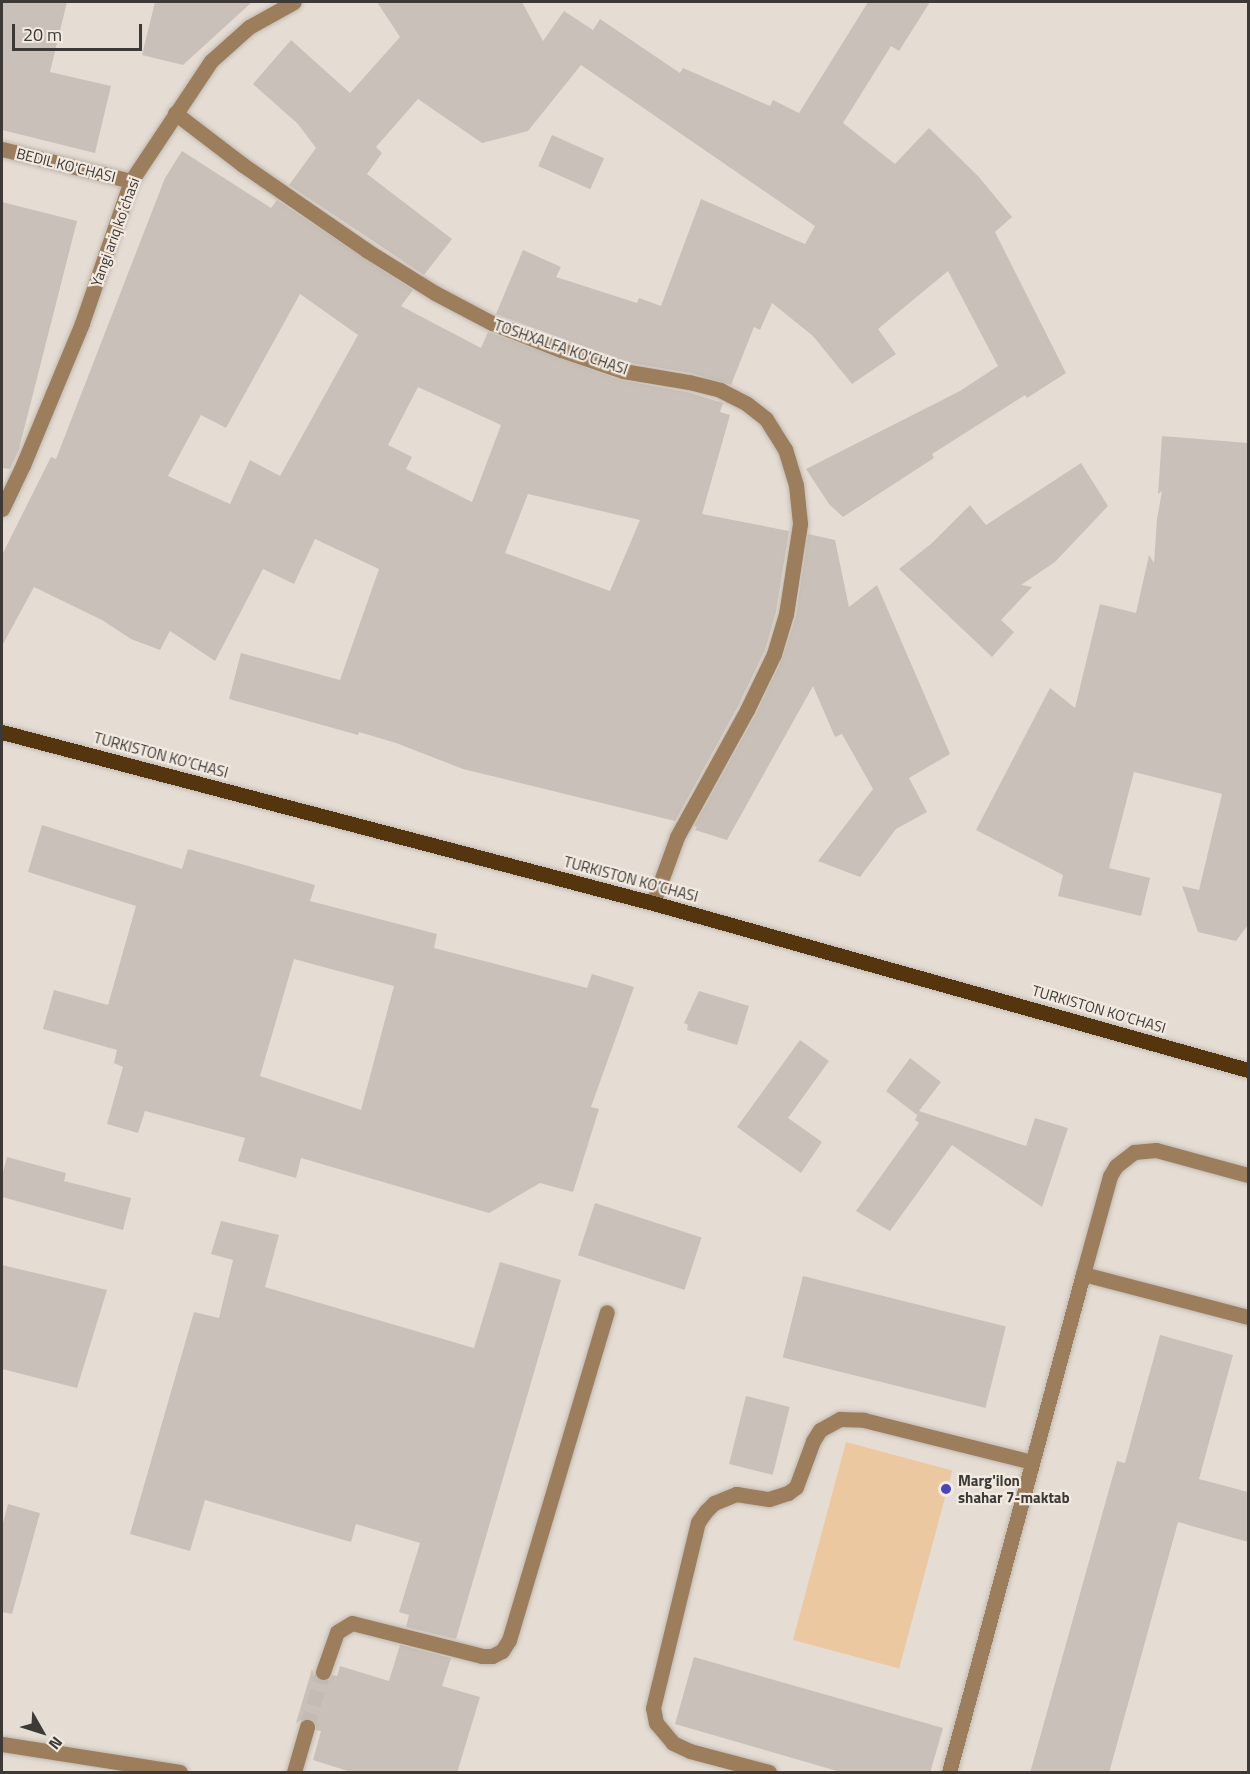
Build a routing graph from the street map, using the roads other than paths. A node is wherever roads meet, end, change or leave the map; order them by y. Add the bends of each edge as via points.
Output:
1 (294, 2) edge
2 (175, 113) junction
3 (2, 149) edge
4 (131, 181) junction
5 (2, 509) edge
6 (2, 732) edge
7 (653, 903) junction
8 (1248, 1070) edge
9 (1248, 1175) edge
10 (1083, 1274) junction
11 (607, 1312) dead end
12 (1248, 1317) edge
13 (1032, 1462) junction
14 (323, 1672) tunnel mouth
15 (307, 1727) tunnel mouth
16 (2, 1744) edge
17 (180, 1773) edge
18 (294, 1773) edge
19 (769, 1773) edge
20 (949, 1773) edge

1 - 2 street, Yangi ariq koʻchasi via 249,27 211,61
2 - 4 street, Yangi ariq koʻchasi
2 - 7 street, TOSHXALFA KO'CHASI via 243,165 435,293 492,323 623,371 720,390 766,419 785,449 796,486 800,524 786,614 774,654 677,837
3 - 4 street, BEDIL KO'CHASI
4 - 5 street, Yangi ariq koʻchasi via 82,322
6 - 7 main road, TURKISTON KO’CHASI
7 - 8 main road, TURKISTON KO’CHASI
9 - 10 street via 1156,1150 1134,1152 1110,1176
10 - 12 street
10 - 13 street
11 - 14 street via 509,1640 502,1652 482,1656 352,1623 337,1632
13 - 19 street via 864,1420 840,1419 820,1430 796,1486 788,1493 769,1499 736,1494 714,1503 706,1511 698,1522 653,1708 656,1723 673,1743
13 - 20 street
15 - 18 street
16 - 17 street

